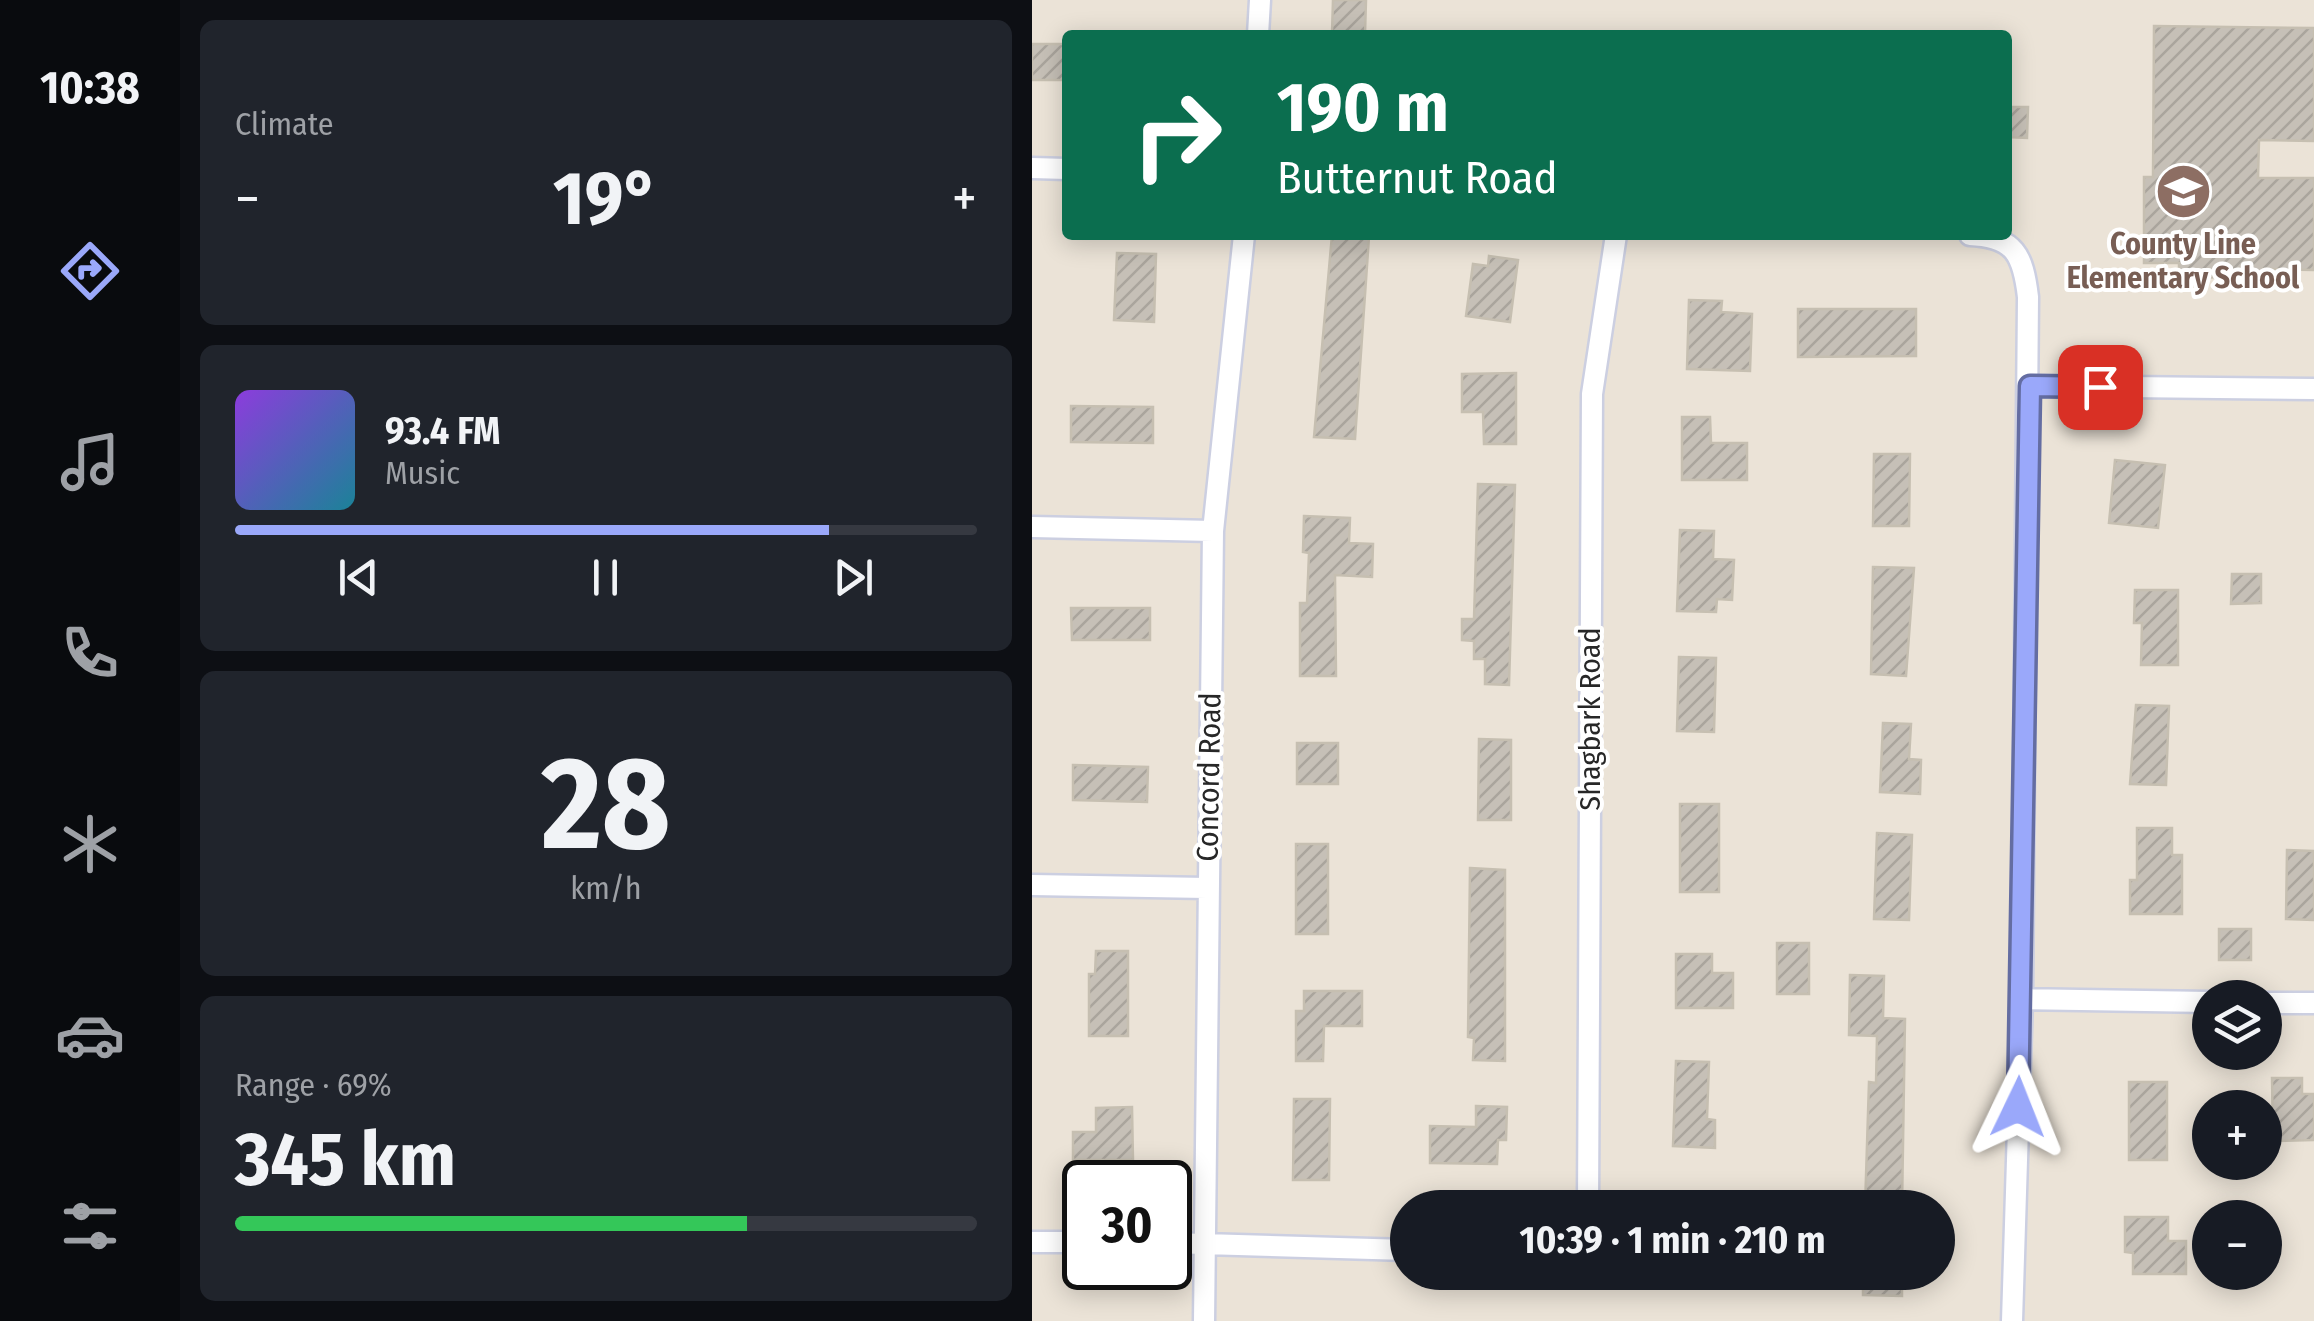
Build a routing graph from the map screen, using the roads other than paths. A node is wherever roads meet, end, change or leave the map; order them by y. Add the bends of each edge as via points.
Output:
1 (1260, 0) edge
2 (1258, 30) edge
3 (1032, 168) edge
4 (1062, 169) edge
5 (1243, 240) edge
6 (1615, 240) edge
7 (2000, 240) edge
8 (2030, 386) junction
9 (2314, 390) edge
10 (1032, 527) edge
11 (1214, 530) junction
12 (1032, 885) edge
13 (1207, 888) junction
14 (2022, 1000) junction
15 (2192, 1002) edge
16 (2282, 1002) edge
17 (2314, 1003) edge
18 (1588, 1190) edge
19 (1032, 1242) edge
20 (1062, 1242) edge
21 (1192, 1243) edge
22 (1204, 1243) junction
23 (1390, 1249) edge
24 (1204, 1321) edge
25 (2012, 1321) edge

1 - 2 street
3 - 4 street
5 - 11 street, Concord Road
6 - 18 street, Shagbark Road via 1592,394
7 - 8 street via 2024,265
8 - 9 street
8 - 14 street
10 - 11 street
11 - 13 street, Concord Road
12 - 13 street
13 - 22 street, Concord Road
14 - 15 street
14 - 25 street
16 - 17 street
19 - 20 street
21 - 22 street
22 - 23 street
22 - 24 street, Concord Road

